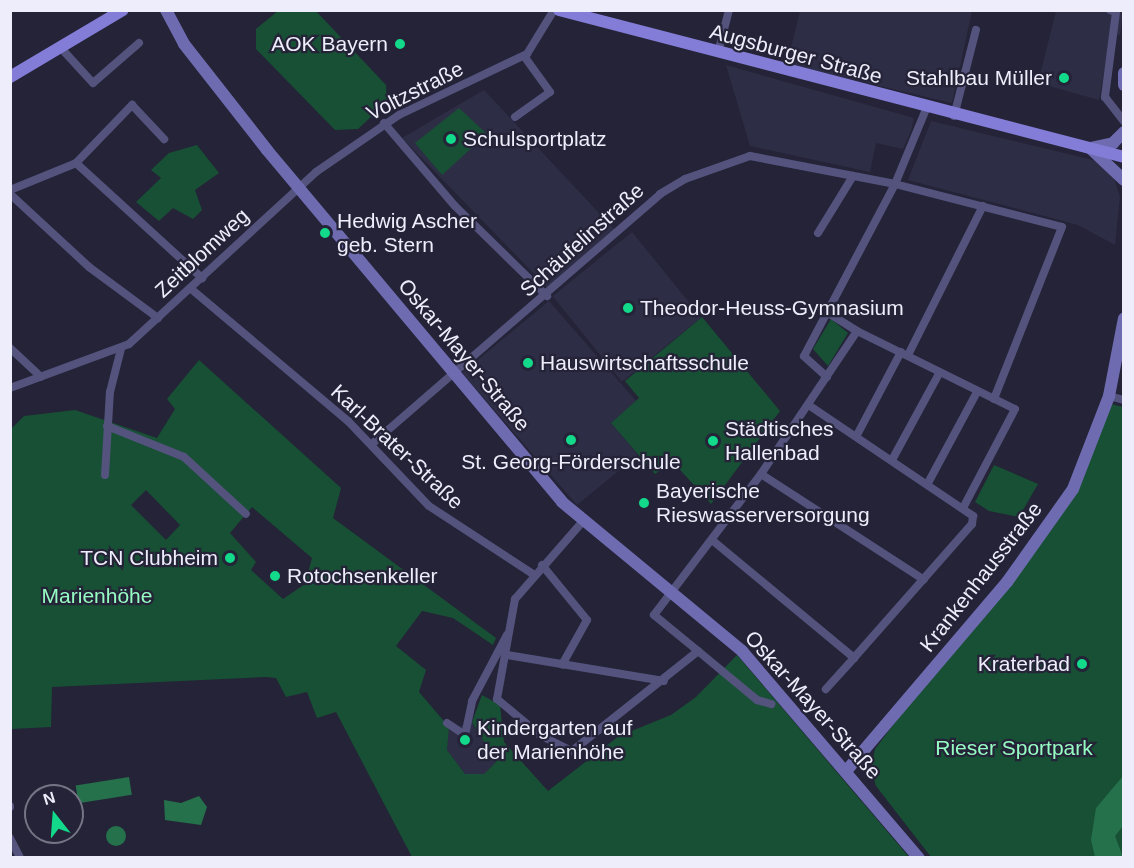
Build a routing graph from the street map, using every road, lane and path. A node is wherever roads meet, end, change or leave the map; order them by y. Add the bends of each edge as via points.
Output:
1 (123, 10) edge
2 (166, 10) edge
3 (556, 10) edge
4 (729, 10) edge
5 (1110, 10) edge
6 (580, 13) edge
7 (976, 30) dead end
8 (139, 43) dead end
9 (60, 47) junction
10 (718, 53) junction
11 (524, 56) junction
12 (1124, 73) edge
13 (10, 77) edge
14 (1124, 85) edge
15 (926, 109) junction
16 (954, 116) junction
17 (515, 117) dead end
18 (1124, 121) edge
19 (384, 123) junction
20 (1124, 132) edge
21 (164, 139) dead end
22 (1090, 148) junction
23 (1124, 157) edge
24 (76, 163) junction
25 (853, 176) junction
26 (1124, 180) edge
27 (895, 184) junction
28 (298, 187) junction
29 (10, 192) edge
30 (983, 206) junction
31 (818, 233) dead end
32 (201, 278) junction
33 (190, 288) junction
34 (547, 296) junction
35 (829, 310) junction
36 (158, 318) junction
37 (1124, 318) edge
38 (857, 332) junction
39 (125, 346) junction
40 (10, 348) edge
41 (905, 353) junction
42 (940, 372) junction
43 (452, 373) junction
44 (41, 377) junction
45 (827, 377) junction
46 (10, 388) edge
47 (977, 392) junction
48 (1109, 396) junction
49 (994, 399) junction
50 (1124, 400) edge
51 (810, 406) junction
52 (107, 426) junction
53 (857, 435) junction
54 (373, 443) junction
55 (892, 460) junction
56 (761, 474) junction
57 (105, 475) dead end
58 (928, 483) junction
59 (964, 506) junction
60 (246, 514) dead end
61 (584, 520) junction
62 (712, 540) junction
63 (542, 565) junction
64 (533, 574) junction
65 (924, 580) junction
66 (670, 590) junction
67 (508, 632) junction
68 (698, 651) junction
69 (507, 655) junction
70 (854, 658) junction
71 (561, 665) junction
72 (664, 681) junction
73 (826, 689) dead end
74 (771, 704) dead end
75 (447, 723) dead end
76 (847, 770) junction
77 (10, 838) edge
78 (20, 858) edge
79 (919, 858) edge

1 - 9 main road
2 - 28 main road, Oskar-Mayer-Straße via 184,44
3 - 6 main road, Augsburger Straße
3 - 11 street
4 - 10 street
5 - 18 street via 1116,12 1105,97
6 - 10 main road, Augsburger Straße
7 - 16 street
8 - 9 street via 93,82
9 - 13 main road
10 - 15 main road, Augsburger Straße
11 - 17 street via 550,92
11 - 19 street, Voltzstraße
12 - 14 main road
15 - 16 main road, Augsburger Straße
15 - 27 street
16 - 22 main road, Augsburger Straße
19 - 28 street, Voltzstraße
19 - 34 street via 455,206
20 - 22 main road via 1113,142
21 - 24 street via 132,105
22 - 23 main road, Augsburger Straße
22 - 26 main road
24 - 29 street
24 - 32 street
25 - 27 street, Schäufelinstraße
25 - 31 street
25 - 34 street, Schäufelinstraße via 750,156 685,179 656,197
27 - 30 street, Schäufelinstraße
27 - 35 street
28 - 32 street, Zeitblomweg
28 - 43 main road, Oskar-Mayer-Straße
29 - 36 street via 88,267
30 - 41 street
30 - 49 street, Schäufelinstraße via 1062,227
32 - 33 street, Zeitblomweg
33 - 36 street, Zeitblomweg
33 - 54 street, Karl-Brater-Straße
34 - 43 street, Schäufelinstraße
35 - 38 street
35 - 45 street via 804,356
36 - 39 street, Zeitblomweg
37 - 48 main road, Krankenhausstraße
38 - 41 street
38 - 45 street
39 - 44 street
39 - 52 street
40 - 44 street
41 - 42 street
41 - 53 street
42 - 47 street
42 - 55 street
43 - 54 street, Schäufelinstraße
43 - 61 main road, Oskar-Mayer-Straße
44 - 46 street
45 - 51 street
47 - 49 street
47 - 58 street
48 - 50 street
48 - 76 main road, Krankenhausstraße via 1085,463 1043,536
49 - 59 street via 1015,409
51 - 53 street
51 - 56 street
52 - 57 street
52 - 60 street via 184,457
53 - 55 street
54 - 64 street, Karl-Brater-Straße via 429,506
55 - 58 street
56 - 62 street
56 - 65 street
58 - 59 street
59 - 65 street via 973,516
61 - 63 street
61 - 66 main road, Oskar-Mayer-Straße
62 - 66 street
62 - 70 street
63 - 64 street
63 - 71 street via 587,620
64 - 67 street via 515,599
65 - 70 street
66 - 68 street via 654,615
66 - 76 main road, Oskar-Mayer-Straße via 742,651
67 - 69 street
67 - 75 street via 472,702 465,735
68 - 72 street
68 - 74 street via 757,700
69 - 71 street
69 - 72 street via 497,699 540,735 572,751
70 - 73 street
71 - 72 street
76 - 79 main road, Oskar-Mayer-Straße
77 - 78 street

